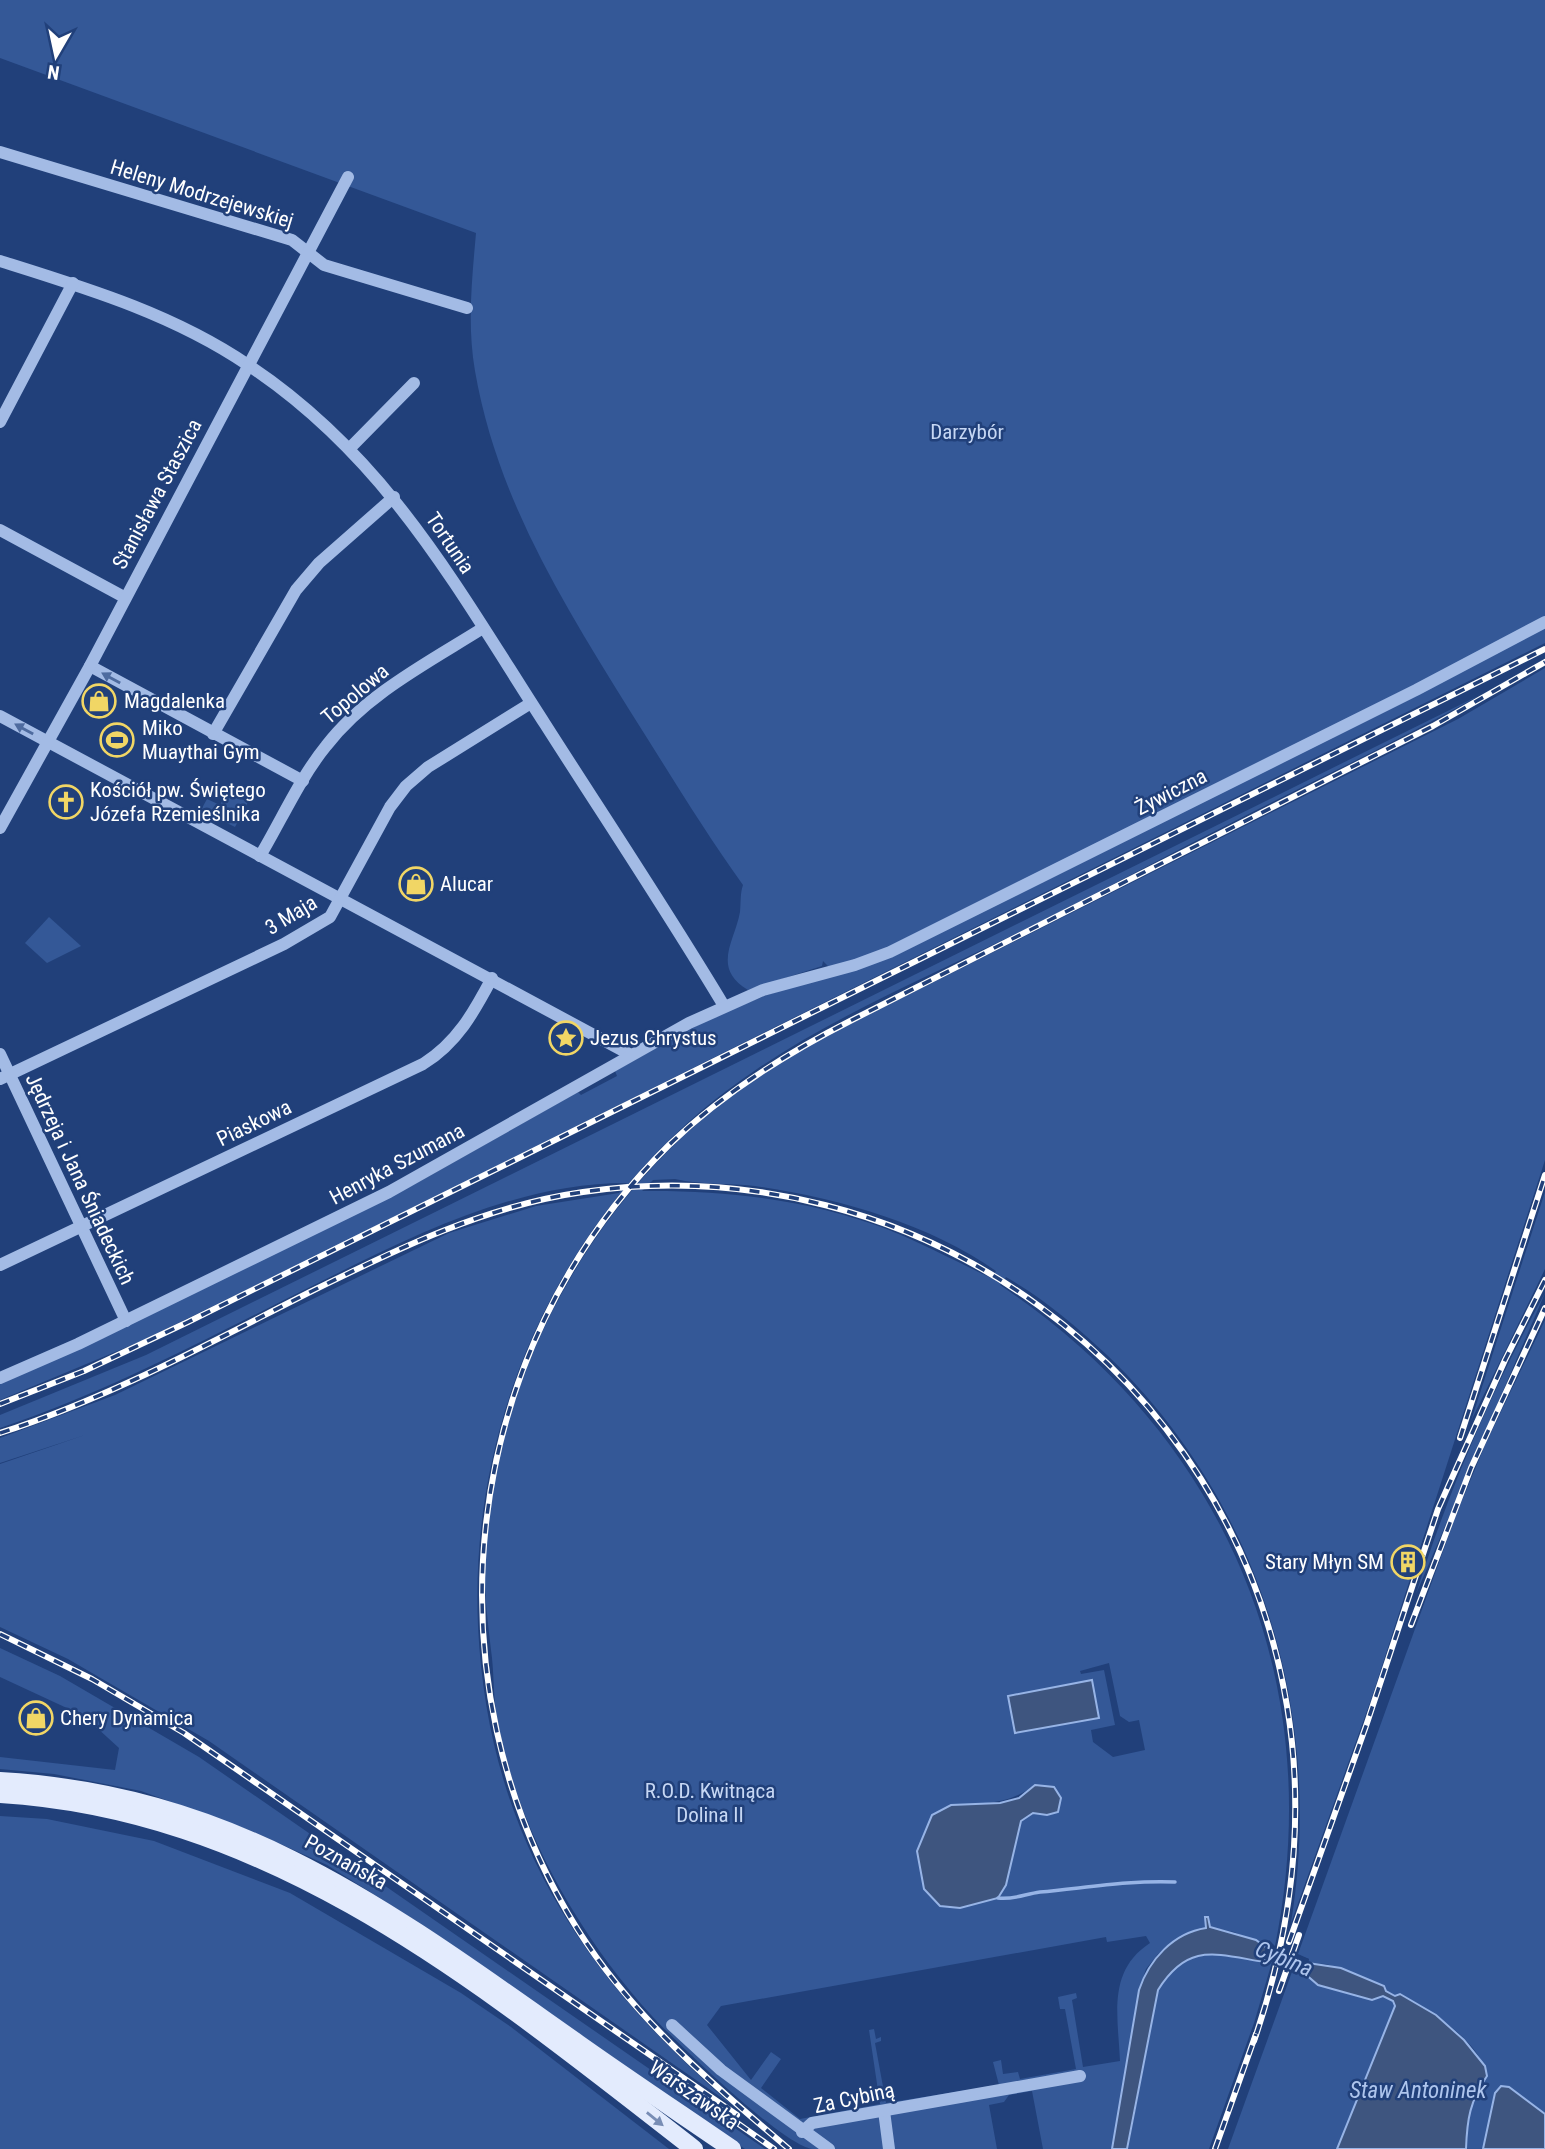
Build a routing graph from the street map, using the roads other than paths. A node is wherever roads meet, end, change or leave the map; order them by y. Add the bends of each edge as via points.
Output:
1 (0, 152) edge
2 (348, 177) dead end
3 (306, 253) junction
4 (0, 261) edge
5 (73, 284) junction
6 (467, 308) dead end
7 (248, 365) junction
8 (414, 383) dead end
9 (0, 422) edge
10 (350, 448) junction
11 (394, 497) junction
12 (0, 530) edge
13 (124, 597) junction
14 (1545, 622) edge
15 (483, 628) junction
16 (90, 666) junction
17 (531, 703) junction
18 (0, 716) edge
19 (214, 734) junction
20 (48, 743) junction
21 (303, 781) junction
22 (0, 828) edge
23 (260, 856) junction
24 (342, 899) junction
25 (807, 977) joint
26 (492, 978) junction
27 (724, 1006) junction
28 (0, 1054) edge
29 (631, 1055) junction
30 (5, 1076) edge
31 (81, 1227) junction
32 (0, 1265) edge
33 (126, 1321) junction
34 (0, 1378) edge
35 (0, 1781) edge
36 (0, 1794) edge
37 (672, 2025) dead end
38 (1080, 2076) dead end
39 (624, 2085) junction
40 (884, 2111) junction
41 (802, 2132) junction
42 (694, 2149) edge
43 (732, 2149) edge
44 (829, 2149) edge
45 (889, 2149) edge

1 - 3 street, Heleny Modrzejewskiej via 292,240
2 - 3 street, Stanisława Staszica
3 - 6 street, Heleny Modrzejewskiej via 324,265
3 - 7 street, Stanisława Staszica
4 - 5 street, Tortunia
5 - 7 street, Tortunia via 153,314
5 - 9 street
7 - 10 street, Tortunia
7 - 13 street, Stanisława Staszica
8 - 10 street
10 - 11 street, Tortunia
11 - 15 street, Tortunia
11 - 19 street via 319,563 296,590
12 - 13 street
13 - 16 street, Stanisława Staszica
14 - 25 street, Żywiczna via 1416,691 898,948
15 - 17 street, Tortunia
15 - 21 street, Topolowa via 358,713 327,743
19 -> 16 street
16 - 20 street, Stanisława Staszica
17 - 24 street, 3 Maja via 428,767 406,786
17 - 27 street, Tortunia
20 -> 18 street
19 - 21 street
20 - 22 street, Stanisława Staszica
20 - 23 street
21 - 23 street, Topolowa
23 - 24 street
24 - 26 street
24 - 30 street, 3 Maja via 330,917 284,944
25 - 27 street, Henryka Szumana
26 - 29 street
26 - 31 street, Piaskowa via 462,1030 423,1064
27 - 29 street, Henryka Szumana
28 - 30 street, Jędrzeja i Jana Śniadeckich
29 - 33 street, Henryka Szumana via 447,1162
30 - 31 street, Jędrzeja i Jana Śniadeckich
31 - 32 street, Piaskowa
31 - 33 street, Jędrzeja i Jana Śniadeckich
33 - 34 street, Henryka Szumana
35 - 39 main road, Poznańska via 49,1785 148,1805 229,1830 282,1853 393,1915
36 - 39 main road, Poznańska via 54,1799 157,1821 285,1868 420,1948
37 - 41 street, Za Cybiną via 721,2070
38 - 40 street, Za Cybiną
39 -> 42 main road, Warszawska
39 - 43 main road, Warszawska
40 - 41 street, Za Cybiną via 812,2123
40 - 45 street
41 - 44 street

